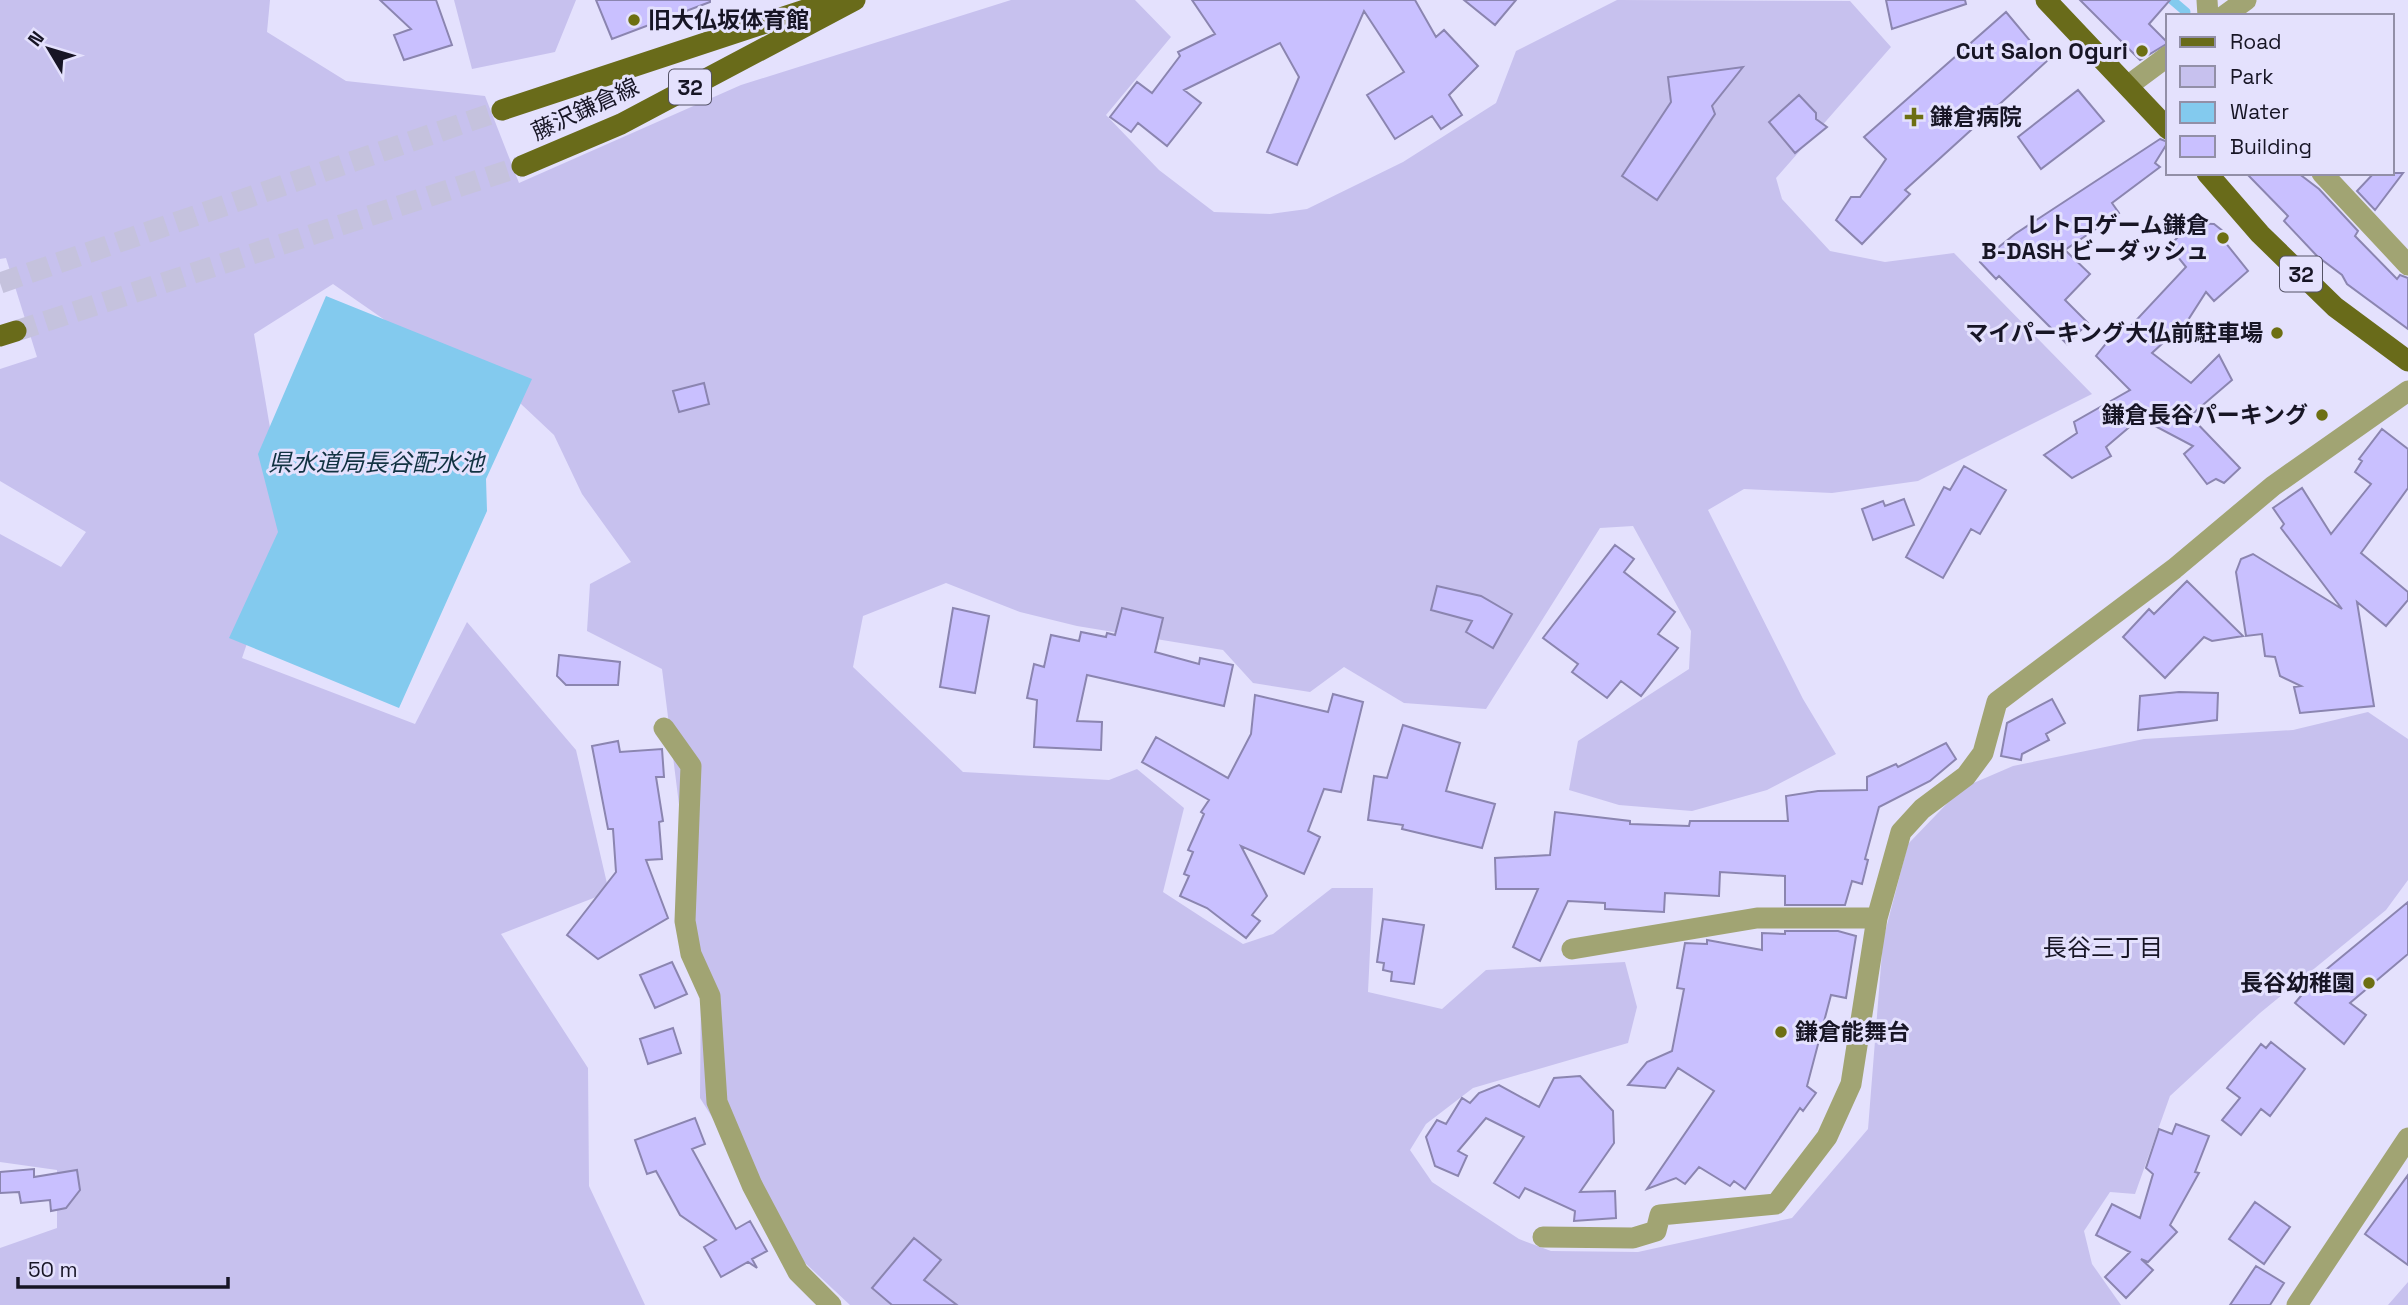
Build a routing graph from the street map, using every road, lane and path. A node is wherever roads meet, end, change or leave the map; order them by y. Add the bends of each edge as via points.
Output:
1 (835, 0) edge
2 (855, 0) edge
3 (2046, 0) edge
4 (2246, 0) edge
5 (2227, 14) edge
6 (2166, 57) edge
7 (2129, 85) junction
8 (502, 110) tunnel mouth
9 (2166, 127) edge
10 (522, 166) tunnel mouth
11 (2209, 175) edge
12 (2324, 175) edge
13 (2408, 265) edge
14 (2408, 361) edge
15 (2408, 391) edge
16 (664, 728) dead end
17 (1877, 918) junction
18 (1572, 949) dead end
19 (2408, 1138) edge
20 (1543, 1237) dead end
21 (831, 1305) edge
22 (2297, 1305) edge

1 - 8 main road, 藤沢鎌倉線 / 32
2 - 10 main road, 藤沢鎌倉線 / 32 via 621,124
3 - 7 main road
4 - 5 street
6 - 7 street
7 - 9 main road
11 - 14 main road, 32 via 2260,234 2335,307
12 - 13 street
15 - 17 street via 2273,486 2174,569 1997,702 1983,753 1966,776 1922,809 1901,832
16 - 21 street via 691,766 685,921 691,954 710,996 717,1102 752,1185 798,1272
17 - 18 street via 1757,918
17 - 20 street via 1851,1084 1827,1137 1776,1204 1660,1215 1656,1231 1633,1238
19 - 22 street

